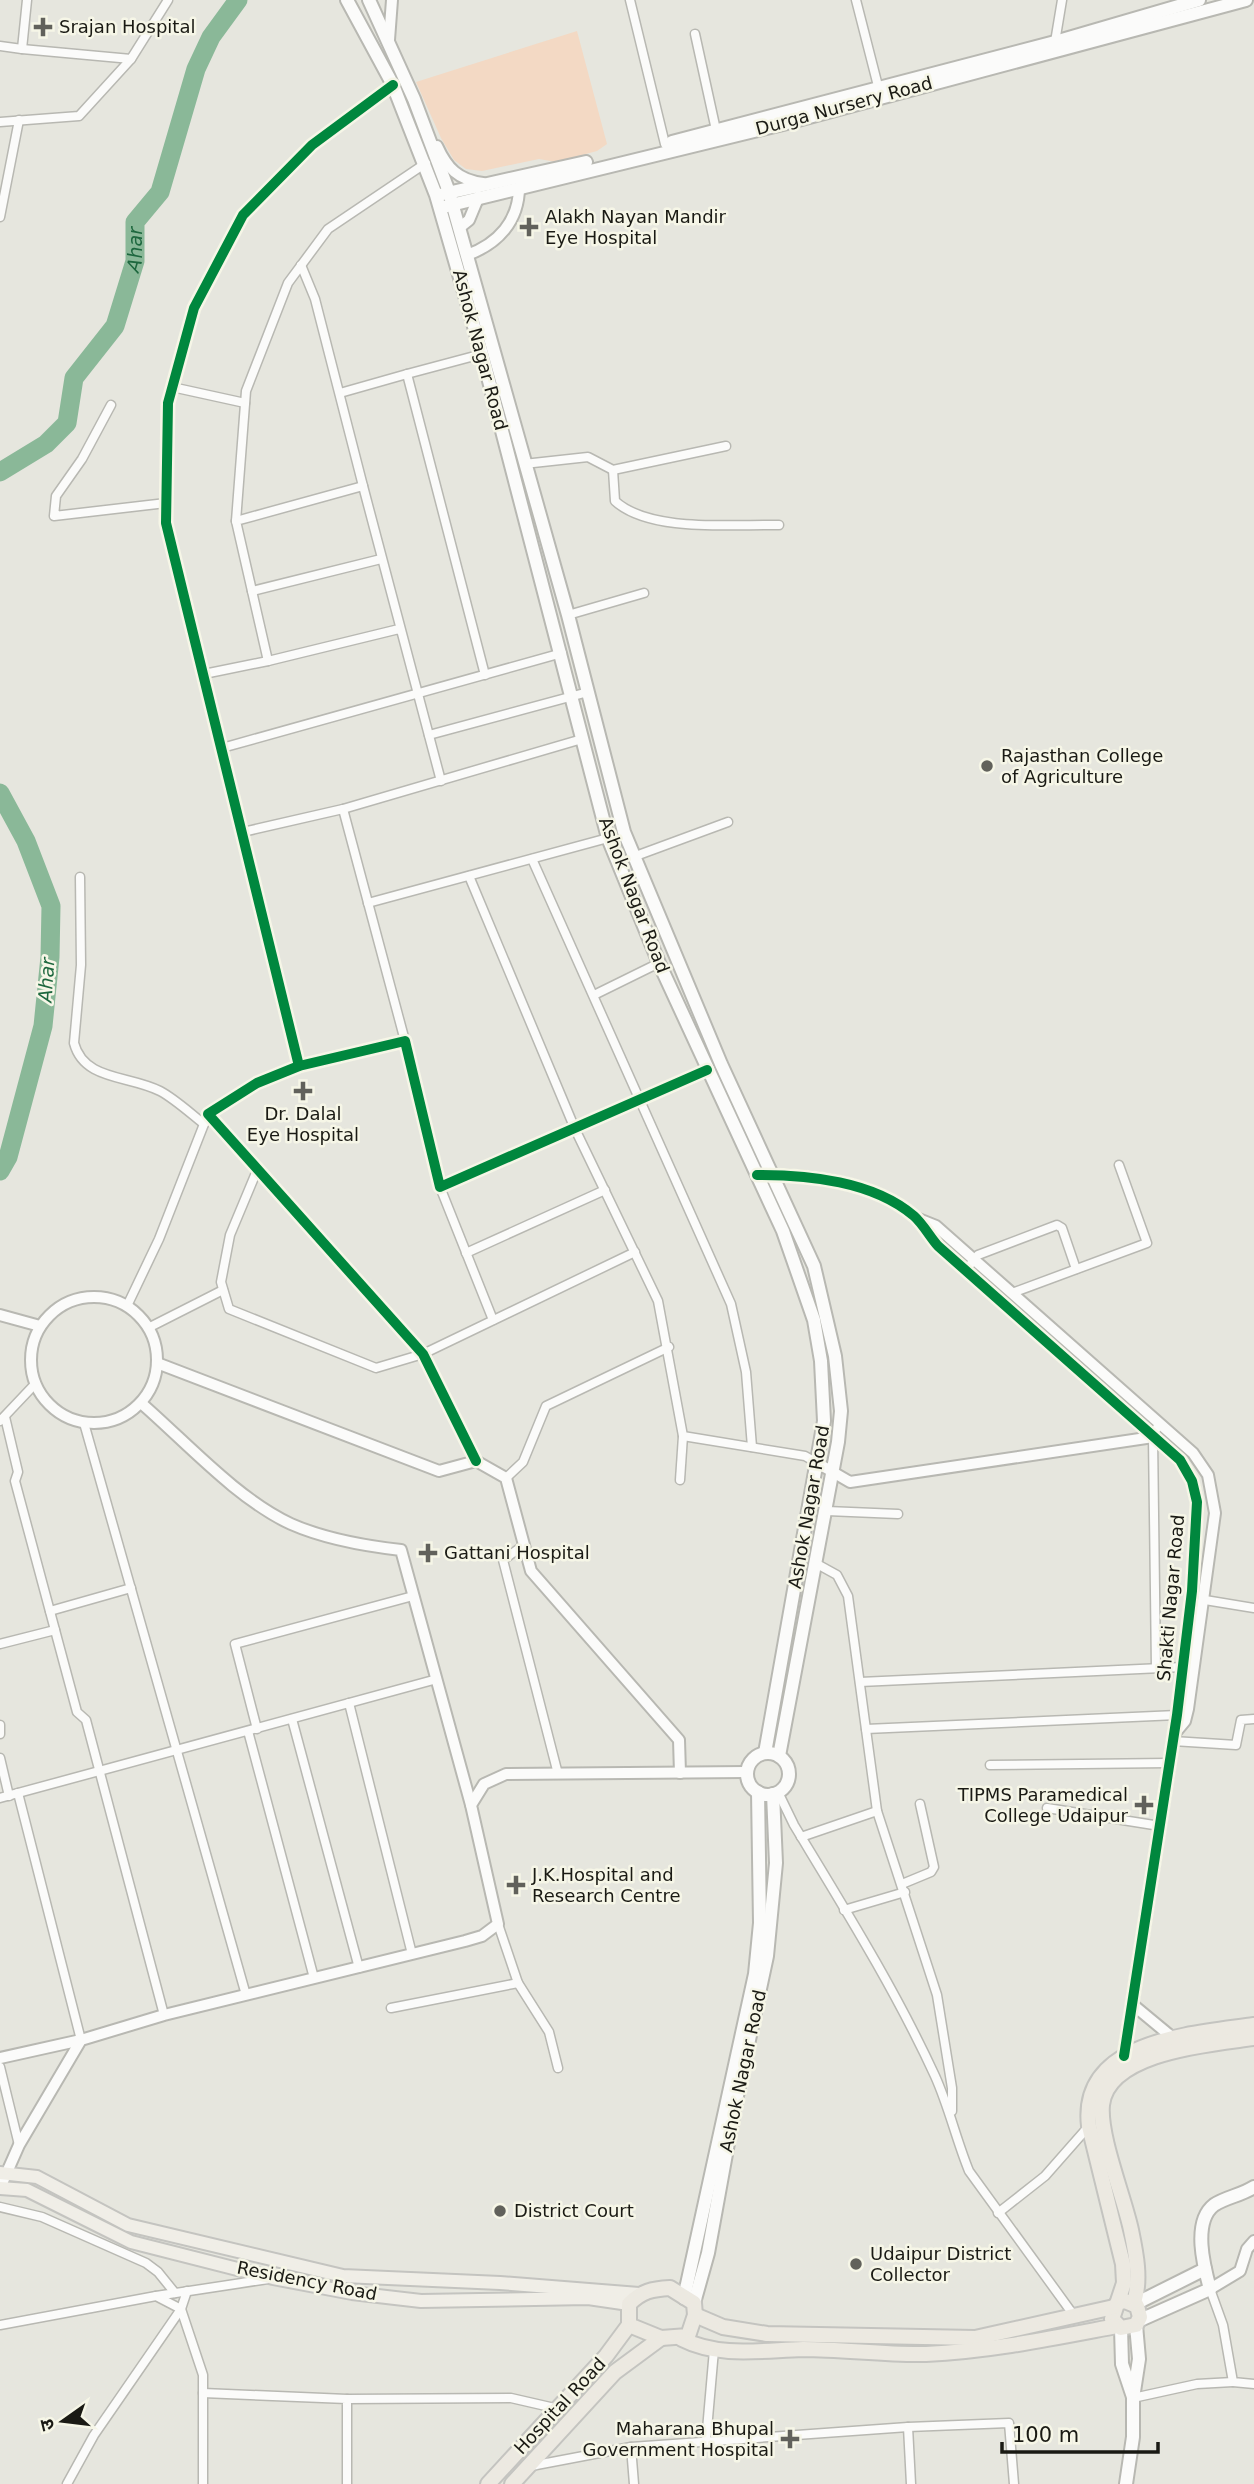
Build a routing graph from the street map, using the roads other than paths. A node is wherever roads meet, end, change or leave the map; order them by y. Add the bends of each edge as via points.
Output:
1 (27, 0) edge
2 (167, 0) edge
3 (347, 0) edge
4 (369, 0) edge
5 (392, 0) edge
6 (630, 0) edge
7 (856, 0) edge
8 (1062, 0) edge
9 (1199, 0) edge
10 (1246, 0) edge
11 (695, 34) dead end
12 (389, 40) junction
13 (1055, 42) junction
14 (0, 47) edge
15 (22, 49) junction
16 (131, 59) junction
17 (393, 85) junction
18 (878, 86) junction
19 (414, 99) junction
20 (19, 120) junction
21 (0, 122) edge
22 (716, 130) junction
23 (665, 144) junction
24 (426, 163) junction
25 (488, 183) junction
26 (519, 187) junction
27 (3, 196) edge
28 (479, 196) junction
29 (444, 200) junction
30 (0, 217) edge
31 (459, 228) junction
32 (467, 255) junction
33 (301, 265) junction
34 (482, 354) junction
35 (407, 374) junction
36 (172, 387) junction
37 (340, 393) junction
38 (245, 403) junction
39 (111, 405) dead end
40 (726, 446) dead end
41 (524, 464) junction
42 (613, 470) junction
43 (363, 486) junction
44 (166, 503) junction
45 (236, 521) junction
46 (779, 525) dead end
47 (381, 559) junction
48 (252, 591) junction
49 (643, 593) dead end
50 (568, 615) junction
51 (400, 629) junction
52 (562, 653) junction
53 (268, 661) junction
54 (204, 674) junction
55 (485, 675) junction
56 (588, 692) junction
57 (418, 694) junction
58 (572, 696) junction
59 (429, 735) junction
60 (582, 739) junction
61 (222, 748) junction
62 (441, 781) junction
63 (343, 809) junction
64 (729, 822) dead end
65 (243, 832) junction
66 (608, 838) junction
67 (633, 857) junction
68 (532, 859) junction
69 (469, 876) junction
70 (80, 877) dead end
71 (368, 903) junction
72 (659, 963) junction
73 (594, 995) junction
74 (405, 1041) junction
75 (299, 1066) junction
76 (707, 1070) junction
77 (642, 1101) junction
78 (208, 1114) junction
79 (204, 1124) junction
80 (576, 1129) junction
81 (1119, 1165) dead end
82 (258, 1168) junction
83 (757, 1175) junction
84 (775, 1175) junction
85 (439, 1187) junction
86 (605, 1190) junction
87 (916, 1218) junction
88 (635, 1252) junction
89 (466, 1253) junction
90 (974, 1259) junction
91 (1076, 1269) junction
92 (965, 1271) junction
93 (223, 1290) junction
94 (1012, 1293) junction
95 (127, 1306) junction
96 (0, 1315) edge
97 (493, 1320) junction
98 (40, 1326) junction
99 (148, 1328) junction
100 (669, 1347) junction
101 (423, 1354) junction
102 (157, 1363) junction
103 (36, 1383) junction
104 (141, 1403) junction
105 (3, 1419) edge
106 (84, 1423) junction
107 (1159, 1423) junction
108 (1149, 1433) junction
109 (683, 1436) junction
110 (752, 1447) junction
111 (476, 1461) junction
112 (819, 1464) junction
113 (834, 1474) junction
114 (506, 1478) junction
115 (680, 1480) dead end
116 (827, 1511) junction
117 (898, 1514) dead end
118 (524, 1545) junction
119 (817, 1564) junction
120 (131, 1588) junction
121 (414, 1596) junction
122 (1205, 1600) junction
123 (1254, 1608) edge
124 (50, 1611) junction
125 (55, 1630) junction
126 (0, 1644) edge
127 (1183, 1667) junction
128 (1156, 1668) junction
129 (436, 1679) junction
130 (860, 1682) junction
131 (349, 1703) junction
132 (1177, 1714) junction
133 (1254, 1718) edge
134 (292, 1719) junction
135 (0, 1725) edge
136 (866, 1729) junction
137 (252, 1730) junction
138 (0, 1734) edge
139 (1173, 1738) junction
140 (177, 1751) junction
141 (765, 1753) junction
142 (779, 1756) junction
143 (0, 1758) edge
144 (1169, 1763) junction
145 (990, 1765) dead end
146 (100, 1772) junction
147 (747, 1772) junction
148 (558, 1773) junction
149 (680, 1773) junction
150 (758, 1792) junction
151 (775, 1793) junction
152 (14, 1794) junction
153 (0, 1798) edge
154 (920, 1804) dead end
155 (471, 1805) junction
156 (1047, 1808) dead end
157 (877, 1811) junction
158 (1160, 1826) junction
159 (802, 1837) junction
160 (903, 1888) junction
161 (844, 1910) junction
162 (498, 1924) junction
163 (412, 1954) junction
164 (359, 1968) junction
165 (314, 1978) junction
166 (518, 1983) junction
167 (246, 1995) junction
168 (1132, 2004) junction
169 (391, 2008) dead end
170 (164, 2015) junction
171 (1254, 2025) edge
172 (1173, 2038) junction
173 (1254, 2038) edge
174 (81, 2040) junction
175 (1124, 2056) junction
176 (0, 2058) edge
177 (0, 2067) edge
178 (558, 2068) dead end
179 (951, 2115) junction
180 (1089, 2126) junction
181 (19, 2145) junction
182 (2, 2170) edge
183 (1254, 2187) edge
184 (0, 2188) edge
185 (0, 2207) edge
186 (998, 2213) junction
187 (1254, 2241) edge
188 (284, 2261) junction
189 (1205, 2269) junction
190 (273, 2278) junction
191 (1210, 2289) junction
192 (187, 2291) junction
193 (175, 2293) junction
194 (156, 2296) junction
195 (634, 2299) junction
196 (1135, 2304) junction
197 (691, 2305) junction
198 (1116, 2305) junction
199 (181, 2309) junction
200 (1076, 2318) junction
201 (0, 2325) edge
202 (629, 2325) junction
203 (1128, 2325) junction
204 (661, 2338) junction
205 (682, 2339) junction
206 (714, 2350) junction
207 (1233, 2382) junction
208 (1254, 2384) edge
209 (203, 2393) junction
210 (1133, 2398) junction
211 (347, 2399) junction
212 (559, 2409) junction
213 (908, 2427) junction
214 (706, 2441) junction
215 (631, 2447) junction
216 (531, 2466) junction
217 (67, 2484) edge
218 (204, 2484) edge
219 (347, 2484) edge
220 (488, 2484) edge
221 (512, 2484) edge
222 (634, 2484) edge
223 (911, 2484) edge
224 (1014, 2484) edge
225 (1126, 2484) edge

1 - 15 street
2 - 16 street
3 - 17 main road, Ashok Nagar Road
4 - 12 main road
5 - 12 street
6 - 23 street
7 - 18 street
8 - 13 street
9 - 13 main road, Durga Nursery Road
10 - 26 main road, Durga Nursery Road via 783,124
11 - 22 street
12 - 19 main road
13 - 18 main road, Durga Nursery Road
14 - 15 street
15 - 16 street
16 - 20 street via 79,116
17 - 24 main road, Ashok Nagar Road
17 - 36 street via 312,145 243,215 194,308
18 - 22 main road, Durga Nursery Road
19 - 25 street via 452,171 465,181
19 - 29 main road
20 - 21 street
20 - 27 street
22 - 23 main road, Durga Nursery Road
23 - 25 main road, Durga Nursery Road
24 - 29 main road, Ashok Nagar Road
24 - 33 street via 328,229
25 - 29 main road, Durga Nursery Road
26 - 28 main road, Durga Nursery Road
26 - 32 street via 519,203 504,230 493,242
27 - 30 street
28 - 29 main road, Durga Nursery Road
28 - 31 street via 473,213
29 - 31 main road
29 - 34 main road, Ashok Nagar Road
31 - 32 main road
32 - 41 main road
33 - 37 street
33 - 38 street via 288,282
34 - 35 street
34 - 52 main road, Ashok Nagar Road
35 - 37 street
35 - 55 street
36 - 38 street
36 - 44 street
37 - 43 street
38 - 45 street
39 - 44 street via 56,495 54,516
40 - 42 street
41 - 42 street via 588,457
41 - 50 main road
42 - 46 street via 615,501 651,520
43 - 45 street
43 - 47 street
44 - 54 street via 166,523
45 - 48 street
47 - 48 street
47 - 51 street
48 - 53 street
49 - 50 street
50 - 56 main road
51 - 53 street
51 - 57 street
52 - 55 street
52 - 58 main road, Ashok Nagar Road
53 - 54 street
54 - 61 street
55 - 57 street
56 - 58 street
56 - 67 main road
57 - 59 street
57 - 61 street
58 - 59 street
58 - 60 main road, Ashok Nagar Road
59 - 62 street
60 - 62 street
60 - 66 main road, Ashok Nagar Road
61 - 65 street
62 - 63 street
63 - 65 street
63 - 71 street
64 - 67 street
65 - 75 street
66 - 68 street
66 - 72 main road, Ashok Nagar Road
67 - 84 main road via 721,1064
68 - 69 street
68 - 73 street
69 - 71 street
69 - 80 street
70 - 79 street via 77,1054 86,1066 160,1091
71 - 74 street
72 - 73 street
72 - 76 main road, Ashok Nagar Road
73 - 77 street
74 - 75 street
74 - 85 street
75 - 78 street via 257,1083
76 - 77 street
76 - 83 main road, Ashok Nagar Road
77 - 80 street
77 - 110 street via 731,1304 746,1372
78 - 79 street
78 - 82 street
79 - 95 street
80 - 85 street
80 - 86 street
81 - 91 street via 1147,1243
82 - 93 street via 229,1235 220,1282
82 - 101 street
83 - 84 street, Shakti Nagar Road
83 - 112 main road, Ashok Nagar Road via 798,1268 814,1320 824,1406
84 - 87 street, Shakti Nagar Road via 862,1188
84 - 113 main road via 814,1266 829,1319 841,1411
85 - 89 street
86 - 88 street
86 - 89 street
87 - 90 street, Shakti Nagar Road via 936,1226
87 - 92 street, Shakti Nagar Road via 938,1247
88 - 97 street
88 - 100 street via 658,1301
89 - 97 street
90 - 91 street via 1057,1225
90 - 92 street
90 - 94 street, Shakti Nagar Road
91 - 94 street
92 - 108 street, Shakti Nagar Road
93 - 99 street
93 - 101 street via 229,1309 376,1368
94 - 107 street, Shakti Nagar Road
95 - 98 street via 99,1296 77,1298 55,1309
95 - 99 street
96 - 98 street
97 - 101 street
98 - 103 street via 30,1361
99 - 102 street
100 - 109 street
100 - 114 street via 546,1406 523,1462
101 - 111 street
102 - 104 street via 155,1379
102 - 111 street via 439,1471
103 - 105 street
103 - 106 street via 55,1410
104 - 106 street via 106,1423
104 - 121 street via 244,1494 291,1524 365,1546 401,1550
105 - 124 street
106 - 120 street
107 - 108 street
107 - 122 street, Shakti Nagar Road via 1199,1458 1213,1489 1215,1513
108 - 113 street via 1116,1442 850,1482
108 - 127 street, Shakti Nagar Road via 1185,1466 1197,1502
108 - 128 street
109 - 110 street
109 - 115 street
110 - 112 street via 805,1456
111 - 114 street
112 - 113 street
112 - 141 main road, Ashok Nagar Road
113 - 116 main road
114 - 118 street
116 - 117 street
116 - 119 main road
118 - 148 street via 503,1560
118 - 149 street via 531,1571 679,1740
119 - 130 street via 837,1575 845,1586
119 - 142 main road
120 - 124 street
120 - 140 street
121 - 129 street
121 - 137 street via 234,1644
122 - 123 street
122 - 139 street, Shakti Nagar Road via 1186,1717
124 - 125 street
125 - 126 street
125 - 146 street via 77,1712 86,1720
127 - 128 street
127 - 132 street, Shakti Nagar Road
128 - 130 street
129 - 131 street
129 - 155 street
130 - 136 street
131 - 134 street
131 - 163 street
132 - 136 street
132 - 139 street, Shakti Nagar Road
133 - 139 street via 1241,1720 1236,1745
134 - 137 street
134 - 164 street
135 - 138 street
136 - 157 street
137 - 140 street
137 - 165 street
139 - 144 street, Shakti Nagar Road
140 - 146 street
140 - 167 street
141 - 142 main road
141 - 147 main road via 755,1758
142 - 151 main road via 789,1774
143 - 152 street
144 - 145 street
144 - 158 street, Shakti Nagar Road
146 - 152 street
146 - 170 street
147 - 149 street
147 - 150 main road
148 - 149 street
148 - 155 street via 506,1774 484,1784
150 - 151 main road
150 - 197 main road via 760,1923 755,1974
151 - 159 street
151 - 197 main road, Ashok Nagar Road via 776,1863 767,1956 708,2253
152 - 153 street
152 - 174 street
154 - 160 street via 934,1867
155 - 162 street
156 - 158 street
157 - 159 street
157 - 160 street
158 - 168 street, Shakti Nagar Road
159 - 161 street
160 - 161 street
160 - 179 street via 941,2012 952,2088
161 - 179 street via 908,2018
162 - 163 street via 482,1936
162 - 166 street
163 - 164 street
164 - 165 street
165 - 167 street
166 - 169 street
166 - 178 street via 549,2032
167 - 170 street
168 - 172 street
168 - 175 street, Shakti Nagar Road
170 - 174 street
171 - 172 highway
172 - 175 highway
173 - 196 highway via 1192,2047 1146,2060 1119,2075 1104,2095 1104,2122 1137,2264
174 - 176 street
174 - 181 street
175 - 180 highway via 1103,2071 1092,2087
177 - 181 street
179 - 186 street via 969,2171
180 - 186 street via 1045,2176
180 - 198 highway via 1123,2264 1124,2283
181 - 182 street
182 - 184 street
182 - 188 main road via 37,2177 128,2225
183 - 189 main road via 1210,2210 1203,2231
184 - 190 main road, Residency Road via 27,2190 131,2242
185 - 193 street via 42,2217 146,2263
186 - 200 street
187 - 191 street via 1240,2271
188 - 190 street
188 - 195 main road via 344,2276
189 - 191 main road
189 - 196 main road
190 - 192 street
190 - 195 main road, Residency Road via 421,2301
191 - 203 main road
191 - 207 street via 1223,2325
192 - 193 street
192 - 199 street
193 - 194 street
194 - 199 street
194 - 201 street
195 - 197 highway via 653,2289 670,2288
195 - 202 highway
196 - 198 highway via 1125,2301
196 - 203 highway via 1140,2313
197 - 200 highway via 723,2327 766,2334 975,2338
197 - 205 highway via 688,2336
198 - 200 highway
198 - 203 highway via 1112,2315
199 - 209 street via 203,2375
199 - 217 street via 94,2435
202 - 204 highway
202 - 212 highway, Hospital Road
203 - 206 highway via 1039,2342 925,2354
203 - 210 main road via 1139,2359
203 - 210 main road via 1122,2364
204 - 205 highway
204 - 216 highway via 615,2372
205 - 206 highway
206 - 214 street
207 - 208 street
207 - 210 street
209 - 211 street
209 - 218 street
210 - 225 main road
211 - 212 street via 511,2398
211 - 219 street
212 - 220 highway, Hospital Road
213 - 214 street
213 - 223 street
213 - 224 street via 1009,2423
214 - 215 street
215 - 216 street
215 - 222 street
216 - 221 highway

